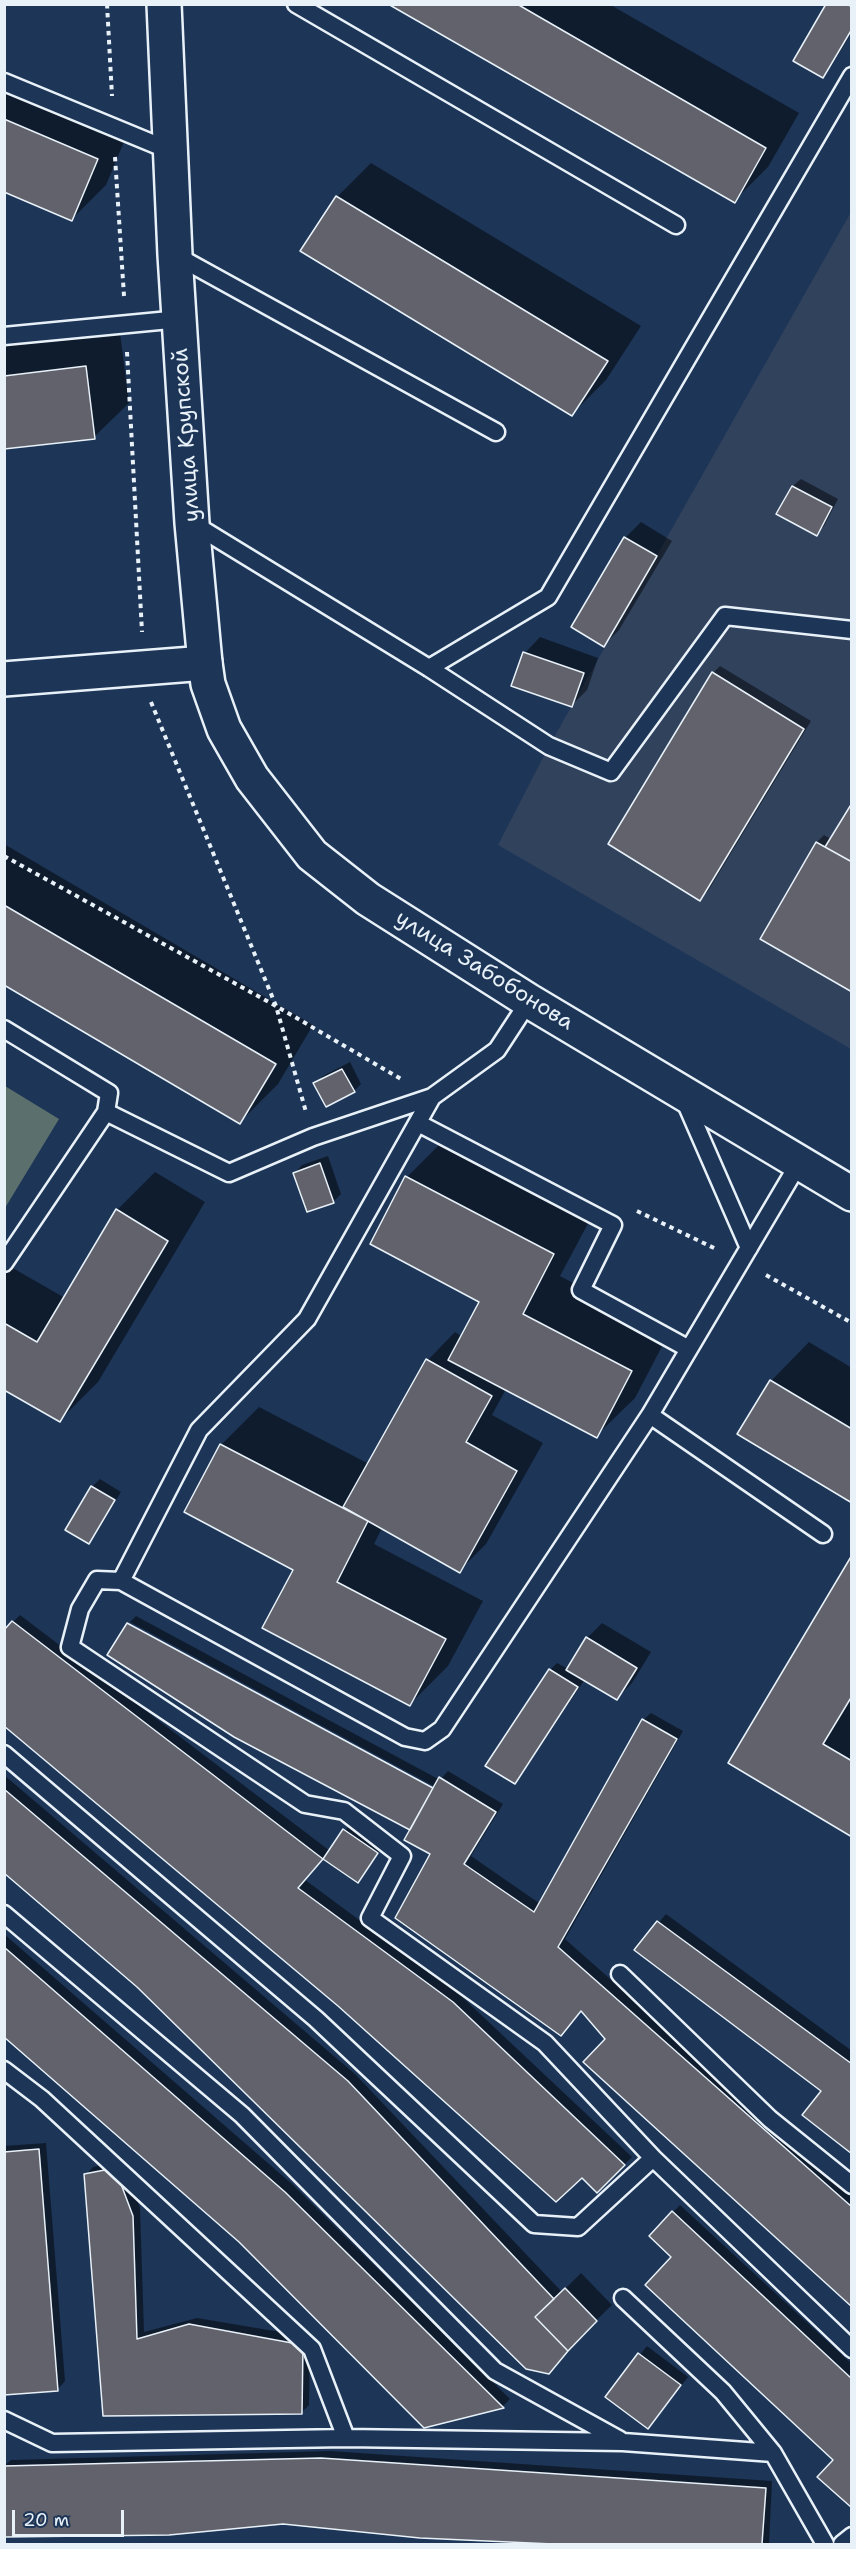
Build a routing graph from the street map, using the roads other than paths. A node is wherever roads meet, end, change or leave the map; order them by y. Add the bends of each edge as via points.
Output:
1 (164, 4) edge
2 (296, 4) edge
3 (852, 76) edge
4 (4, 82) edge
5 (171, 151) junction
6 (676, 225) dead end
7 (175, 255) junction
8 (180, 319) junction
9 (4, 336) edge
10 (496, 432) dead end
11 (192, 523) junction
12 (852, 630) edge
13 (205, 663) junction
14 (429, 668) junction
15 (4, 680) edge
16 (529, 1001) junction
17 (4, 1029) edge
18 (681, 1093) junction
19 (432, 1097) junction
20 (106, 1112) junction
21 (418, 1123) junction
22 (799, 1163) junction
23 (852, 1194) edge
24 (745, 1255) junction
25 (4, 1263) edge
26 (689, 1349) junction
27 (650, 1415) junction
28 (823, 1534) dead end
29 (121, 1581) junction
30 (4, 1754) edge
31 (4, 1914) edge
32 (620, 1974) dead end
33 (4, 2070) edge
34 (653, 2158) junction
35 (852, 2186) edge
36 (623, 2298) dead end
37 (852, 2349) edge
38 (4, 2420) edge
39 (346, 2438) junction
40 (623, 2442) junction
41 (773, 2453) junction
42 (852, 2536) edge
43 (825, 2544) edge
44 (842, 2544) edge

1 - 5 street, улица Крупской
2 - 6 lane
3 - 14 lane via 548,597
4 - 5 lane
5 - 7 street, улица Крупской
7 - 8 street, улица Крупской
7 - 10 lane
8 - 9 lane
8 - 11 street, улица Крупской
11 - 13 street, улица Крупской
11 - 14 lane
12 - 14 lane via 725,616 611,772 549,746
13 - 15 street
13 - 16 street, улица Забобонова via 208,684 230,738 252,778 312,855 368,899
16 - 18 street, улица Забобонова
16 - 19 lane via 496,1050
17 - 20 lane via 109,1093
18 - 22 street, улица Забобонова
18 - 24 lane
19 - 20 lane via 313,1137 229,1173
19 - 21 lane
20 - 25 lane
21 - 26 lane via 613,1226 581,1290
21 - 29 lane via 307,1319 199,1430
22 - 23 street, улица Забобонова
22 - 24 lane
24 - 26 lane
26 - 27 lane
27 - 28 lane
27 - 29 lane via 442,1729 425,1741 405,1737
29 - 34 lane via 97,1580 80,1609 69,1647 305,1804 344,1811 402,1856 370,1918 545,2043
30 - 34 lane via 316,2019 534,2224 578,2227
31 - 40 lane via 242,2115 495,2371
32 - 35 lane via 770,2119
33 - 39 lane via 42,2099 312,2349
34 - 37 lane
36 - 41 lane via 723,2392
38 - 39 lane via 52,2442
39 - 40 lane
40 - 41 lane
41 - 43 lane
42 - 44 lane

